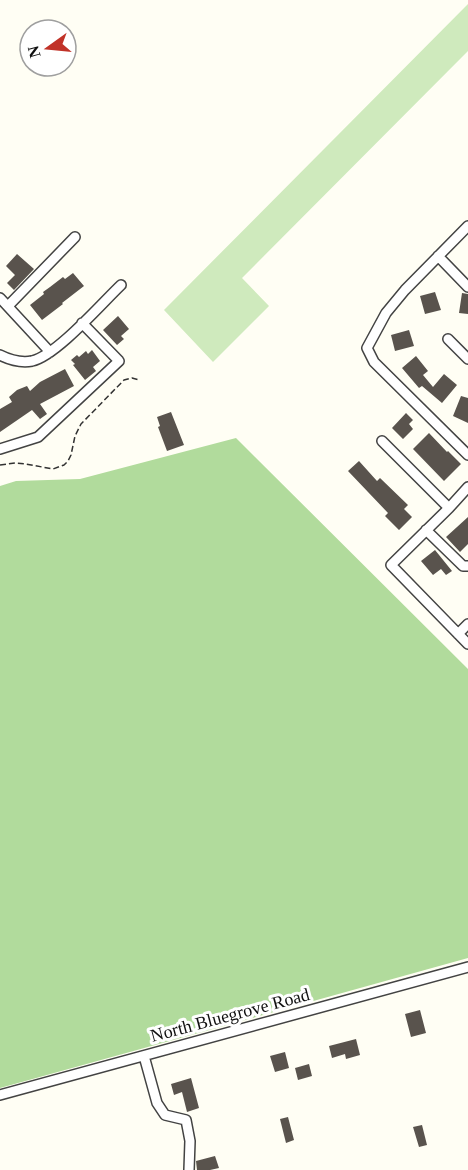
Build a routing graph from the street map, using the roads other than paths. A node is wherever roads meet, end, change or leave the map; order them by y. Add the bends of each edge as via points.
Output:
1 (468, 226) edge
2 (75, 237) dead end
3 (438, 256) junction
4 (121, 285) dead end
5 (468, 287) edge
6 (0, 298) edge
7 (8, 306) junction
8 (82, 323) junction
9 (448, 339) dead end
10 (50, 352) junction
11 (1, 358) edge
12 (468, 359) edge
13 (382, 441) dead end
14 (0, 449) edge
15 (468, 455) edge
16 (468, 487) edge
17 (449, 508) junction
18 (426, 530) junction
19 (468, 566) edge
20 (468, 624) edge
21 (458, 634) junction
22 (468, 644) edge
23 (468, 967) edge
24 (144, 1056) junction
25 (0, 1095) edge
26 (189, 1170) edge

1 - 3 street
2 - 7 street
3 - 5 street
3 - 15 street via 386,313 367,348 374,362
4 - 8 street
6 - 7 street
7 - 10 street
8 - 10 street
8 - 14 street via 119,361 38,437
9 - 12 street
10 - 11 street via 19,362
13 - 17 street
16 - 17 street
17 - 18 street
18 - 19 street via 463,566
18 - 21 street via 391,565
20 - 21 street
21 - 22 street
23 - 24 street, North Bluegrove Road
24 - 25 street, North Bluegrove Road
24 - 26 street via 157,1103 165,1115 186,1120

